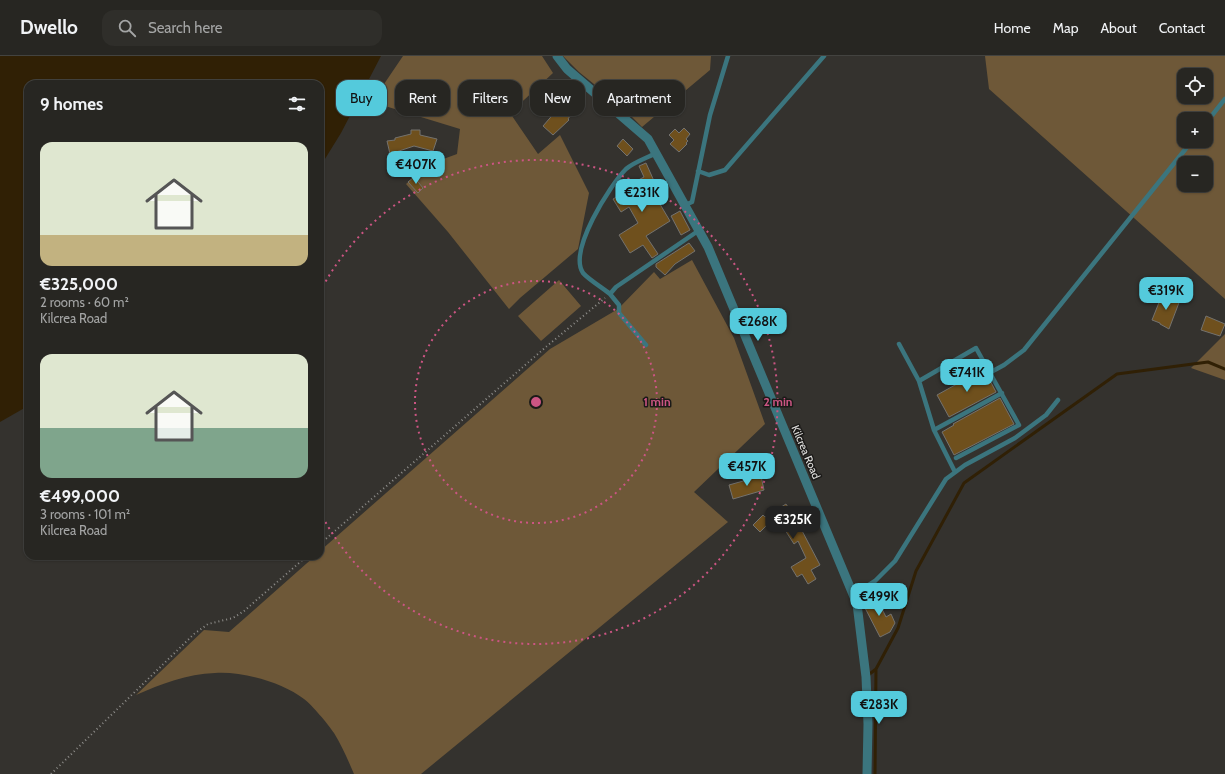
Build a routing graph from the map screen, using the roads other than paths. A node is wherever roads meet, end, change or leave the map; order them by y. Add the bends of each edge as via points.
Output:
1 (557, 56) edge
2 (728, 56) edge
3 (824, 56) edge
4 (1225, 99) edge
5 (1213, 114) edge
6 (1186, 148) edge
7 (656, 153) junction
8 (698, 171) junction
9 (684, 206) junction
10 (698, 231) junction
11 (610, 294) junction
12 (899, 344) dead end
13 (646, 346) dead end
14 (991, 372) junction
15 (919, 381) junction
16 (1002, 393) junction
17 (1058, 400) dead end
18 (934, 430) junction
19 (956, 458) dead end
20 (955, 472) junction
21 (854, 595) junction
22 (867, 774) edge

1 - 7 street, Kilcrea Road via 567,69 648,139
2 - 8 lane via 710,115
3 - 8 lane via 725,170 709,175
4 - 5 lane
6 - 14 lane via 1024,350
7 - 9 street, Kilcrea Road
7 - 11 lane via 627,168 606,195 588,229 580,259 583,273
8 - 9 lane via 692,202
9 - 10 street, Kilcrea Road
10 - 11 lane via 616,287
10 - 21 street, Kilcrea Road via 708,247
11 - 13 lane via 620,305 619,312
12 - 15 lane
14 - 15 lane via 976,348
14 - 16 lane
15 - 18 lane
16 - 18 lane
16 - 19 lane via 1019,425
17 - 20 lane via 1046,415 1015,438
18 - 20 lane
20 - 21 lane via 946,479 895,561 875,581
21 - 22 street, Kilcrea Road via 866,677

